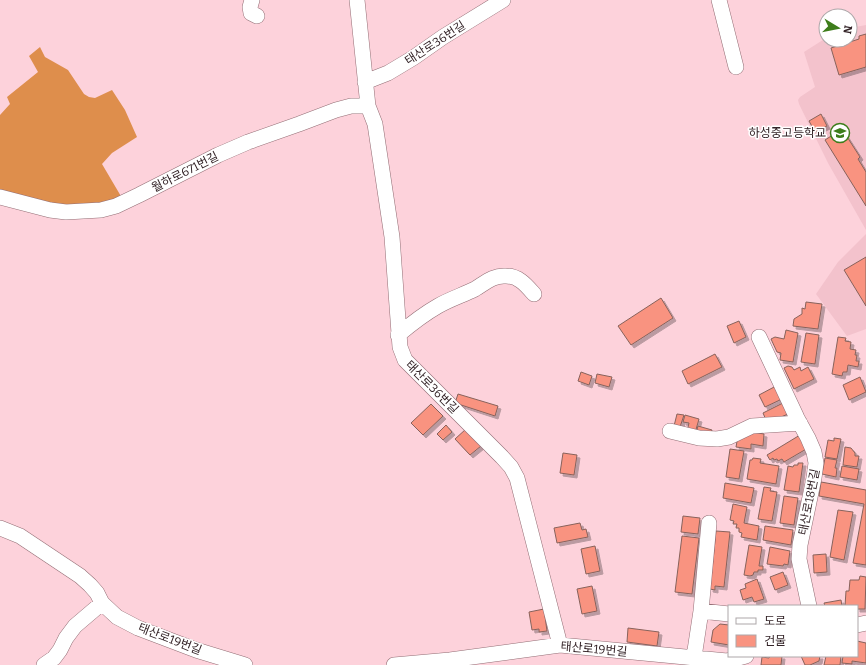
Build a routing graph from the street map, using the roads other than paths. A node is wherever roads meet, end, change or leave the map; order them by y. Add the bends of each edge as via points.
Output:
1 (252, 0) edge
2 (357, 0) edge
3 (503, 0) edge
4 (719, 0) edge
5 (257, 16) dead end
6 (736, 67) dead end
7 (365, 82) junction
8 (368, 106) junction
9 (0, 197) edge
10 (534, 294) dead end
11 (398, 335) junction
12 (759, 337) dead end
13 (800, 423) junction
14 (670, 431) dead end
15 (709, 523) dead end
16 (0, 528) edge
17 (102, 603) junction
18 (809, 605) edge
19 (701, 611) junction
20 (728, 614) edge
21 (560, 645) junction
22 (694, 657) junction
23 (743, 657) edge
24 (506, 658) edge
25 (723, 663) edge
26 (44, 665) edge
27 (244, 665) edge
28 (394, 665) edge

1 - 5 street via 251,13
2 - 7 street, 태산로36번길
3 - 7 street, 태산로36번길 via 388,73
4 - 6 street
7 - 8 street, 태산로36번길
8 - 9 street, 월하로671번길 via 351,106 336,110 248,142 116,206 101,210 50,210
8 - 11 street, 태산로36번길 via 376,124 392,237
10 - 11 street via 524,282 516,278 495,277 427,312
11 - 21 street, 태산로36번길 via 405,360 502,457 517,478
12 - 13 street, 태산로18번길
13 - 14 street via 752,426 729,437 717,439 699,438
13 - 18 street, 태산로18번길 via 814,452 816,463 800,545 800,559
15 - 19 street
16 - 17 street, 태산로19번길 via 20,536 80,576 90,584
17 - 26 street via 75,626 54,658
17 - 27 street, 태산로19번길 via 117,617 138,628
19 - 20 street
19 - 22 street
21 - 22 street, 태산로19번길
21 - 24 street, 태산로19번길
22 - 25 street, 태산로19번길
23 - 25 street, 태산로19번길
24 - 28 street, 태산로19번길

